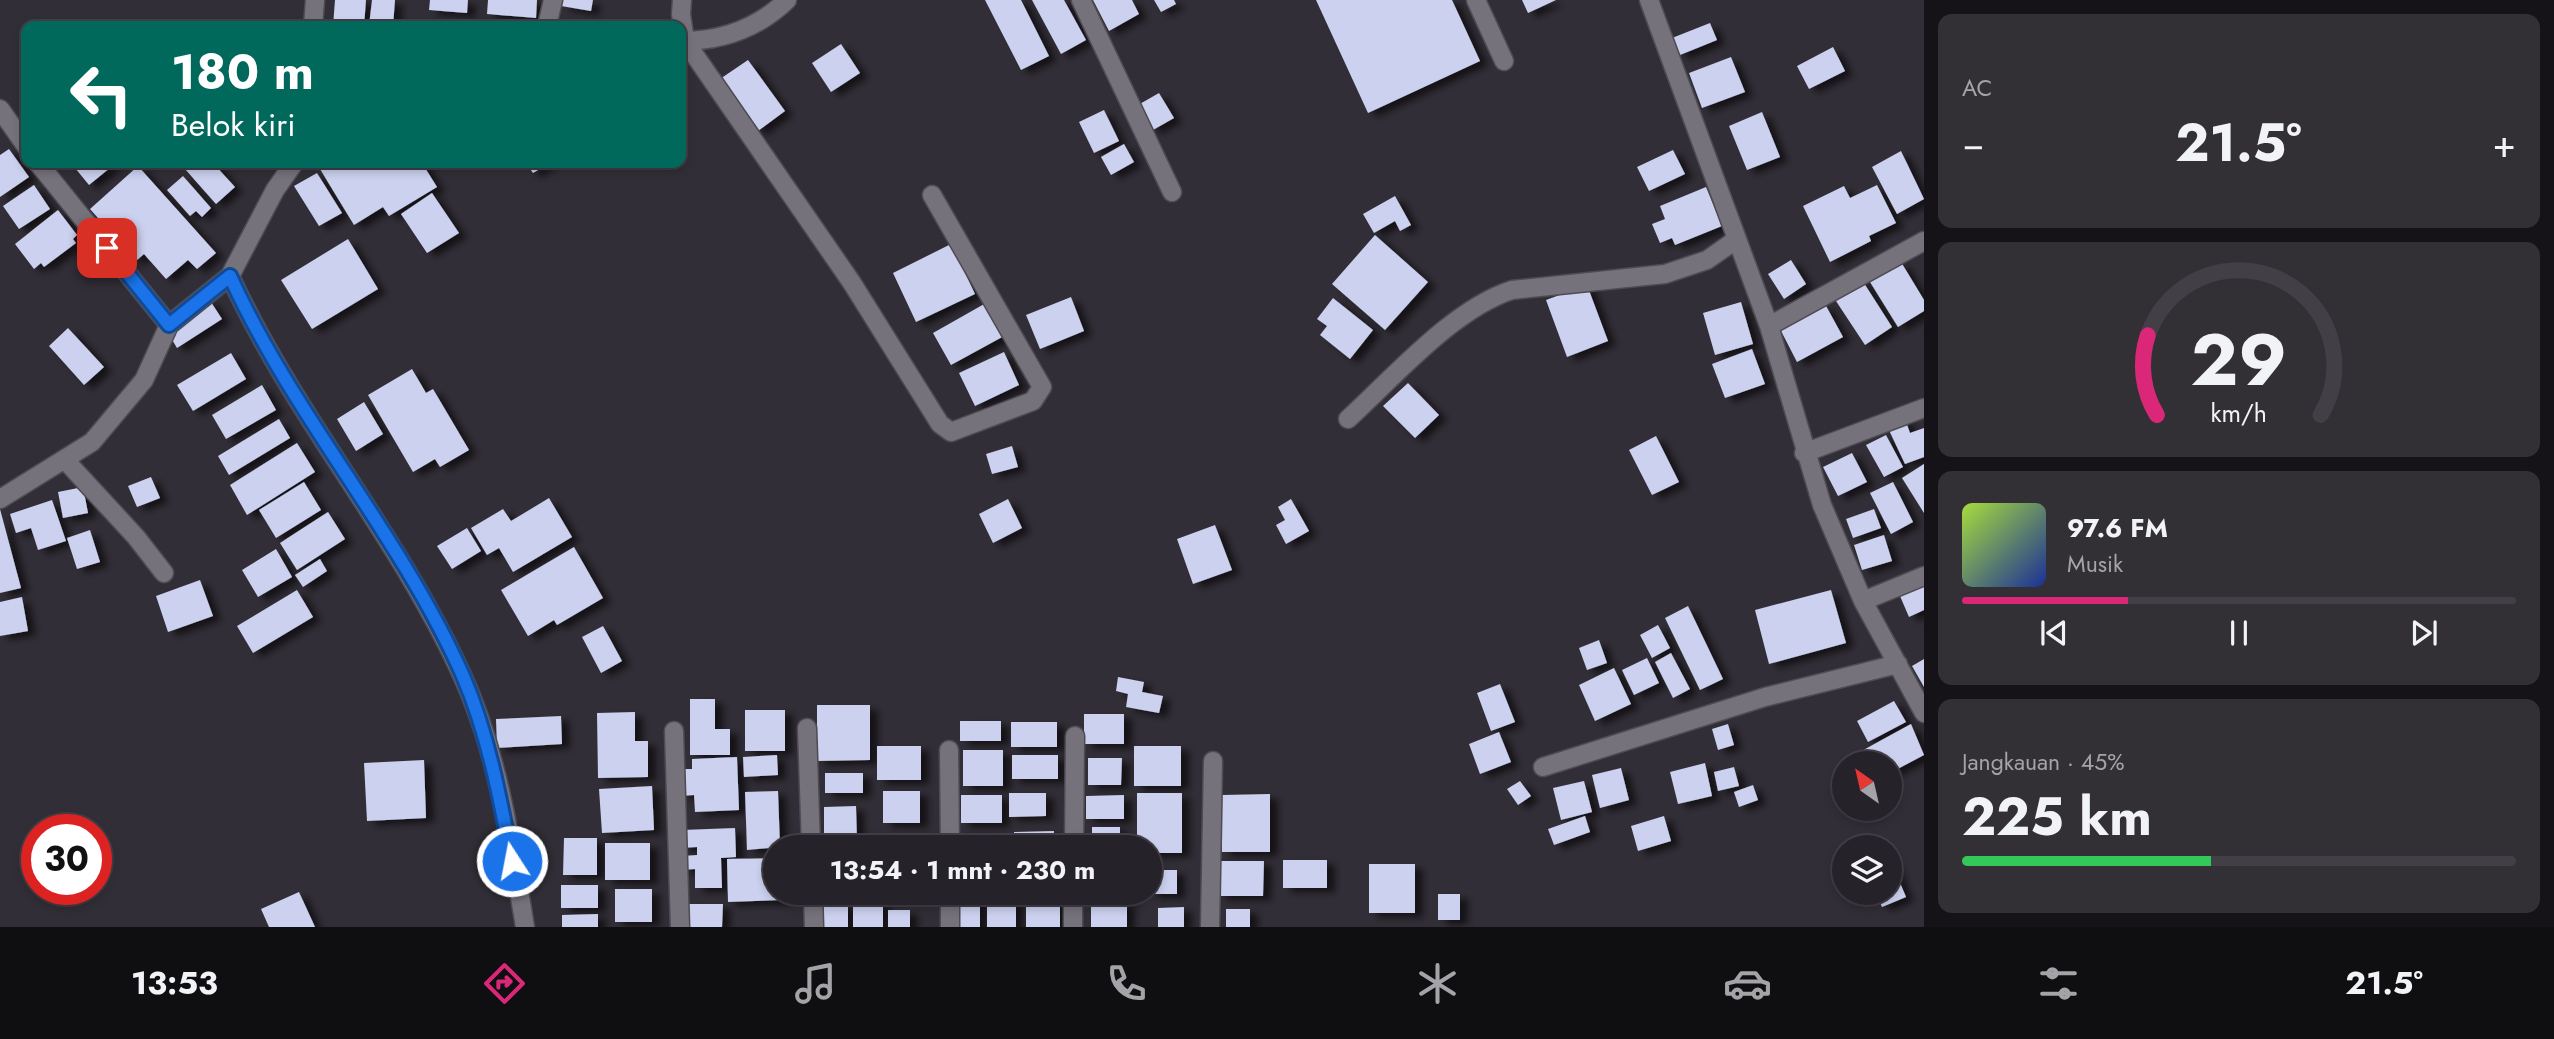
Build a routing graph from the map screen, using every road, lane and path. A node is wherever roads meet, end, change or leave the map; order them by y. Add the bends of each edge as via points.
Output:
1 (315, 0) edge
2 (553, 0) edge
3 (682, 0) edge
4 (787, 0) edge
5 (1081, 0) edge
6 (1476, 0) edge
7 (1649, 0) edge
8 (313, 21) edge
9 (548, 21) edge
10 (682, 21) edge
11 (686, 41) edge
12 (686, 45) edge
13 (1504, 61) dead end
14 (0, 109) edge
15 (21, 139) edge
16 (42, 168) edge
17 (290, 168) edge
18 (1172, 192) dead end
19 (932, 195) dead end
20 (1737, 239) junction
21 (1924, 241) edge
22 (230, 276) junction
23 (169, 325) junction
24 (1769, 326) junction
25 (1924, 408) edge
26 (1348, 419) dead end
27 (1804, 453) junction
28 (66, 461) junction
29 (0, 499) edge
30 (163, 573) dead end
31 (1924, 576) edge
32 (1863, 601) junction
33 (1898, 664) junction
34 (1924, 713) edge
35 (807, 728) dead end
36 (674, 731) dead end
37 (1075, 736) dead end
38 (949, 750) dead end
39 (1213, 761) dead end
40 (1543, 767) dead end
41 (811, 835) edge
42 (950, 835) edge
43 (1074, 835) edge
44 (813, 905) edge
45 (950, 905) edge
46 (1073, 905) edge
47 (525, 927) edge
48 (680, 927) edge
49 (814, 927) edge
50 (950, 927) edge
51 (1073, 927) edge
52 (1210, 927) edge

1 - 8 street
2 - 9 street
3 - 10 street
4 - 11 street via 774,13 732,35
5 - 18 street
6 - 13 street
7 - 20 street
12 - 19 street via 852,283 940,424 951,432 1033,401 1042,387
14 - 15 street
16 - 23 street
17 - 22 street
20 - 24 street
20 - 26 street via 1707,260 1665,274 1512,290 1494,296 1459,318
21 - 24 street
22 - 23 street
22 - 47 street via 262,342 416,587 463,677 497,782
23 - 28 street via 144,380 121,412
24 - 27 street
25 - 27 street
27 - 32 street
28 - 29 street
28 - 30 street
31 - 32 street
32 - 33 street
33 - 34 street
33 - 40 street via 1709,714
35 - 41 street
36 - 48 street
37 - 43 street
38 - 42 street
39 - 52 street
44 - 49 street
45 - 50 street
46 - 51 street

